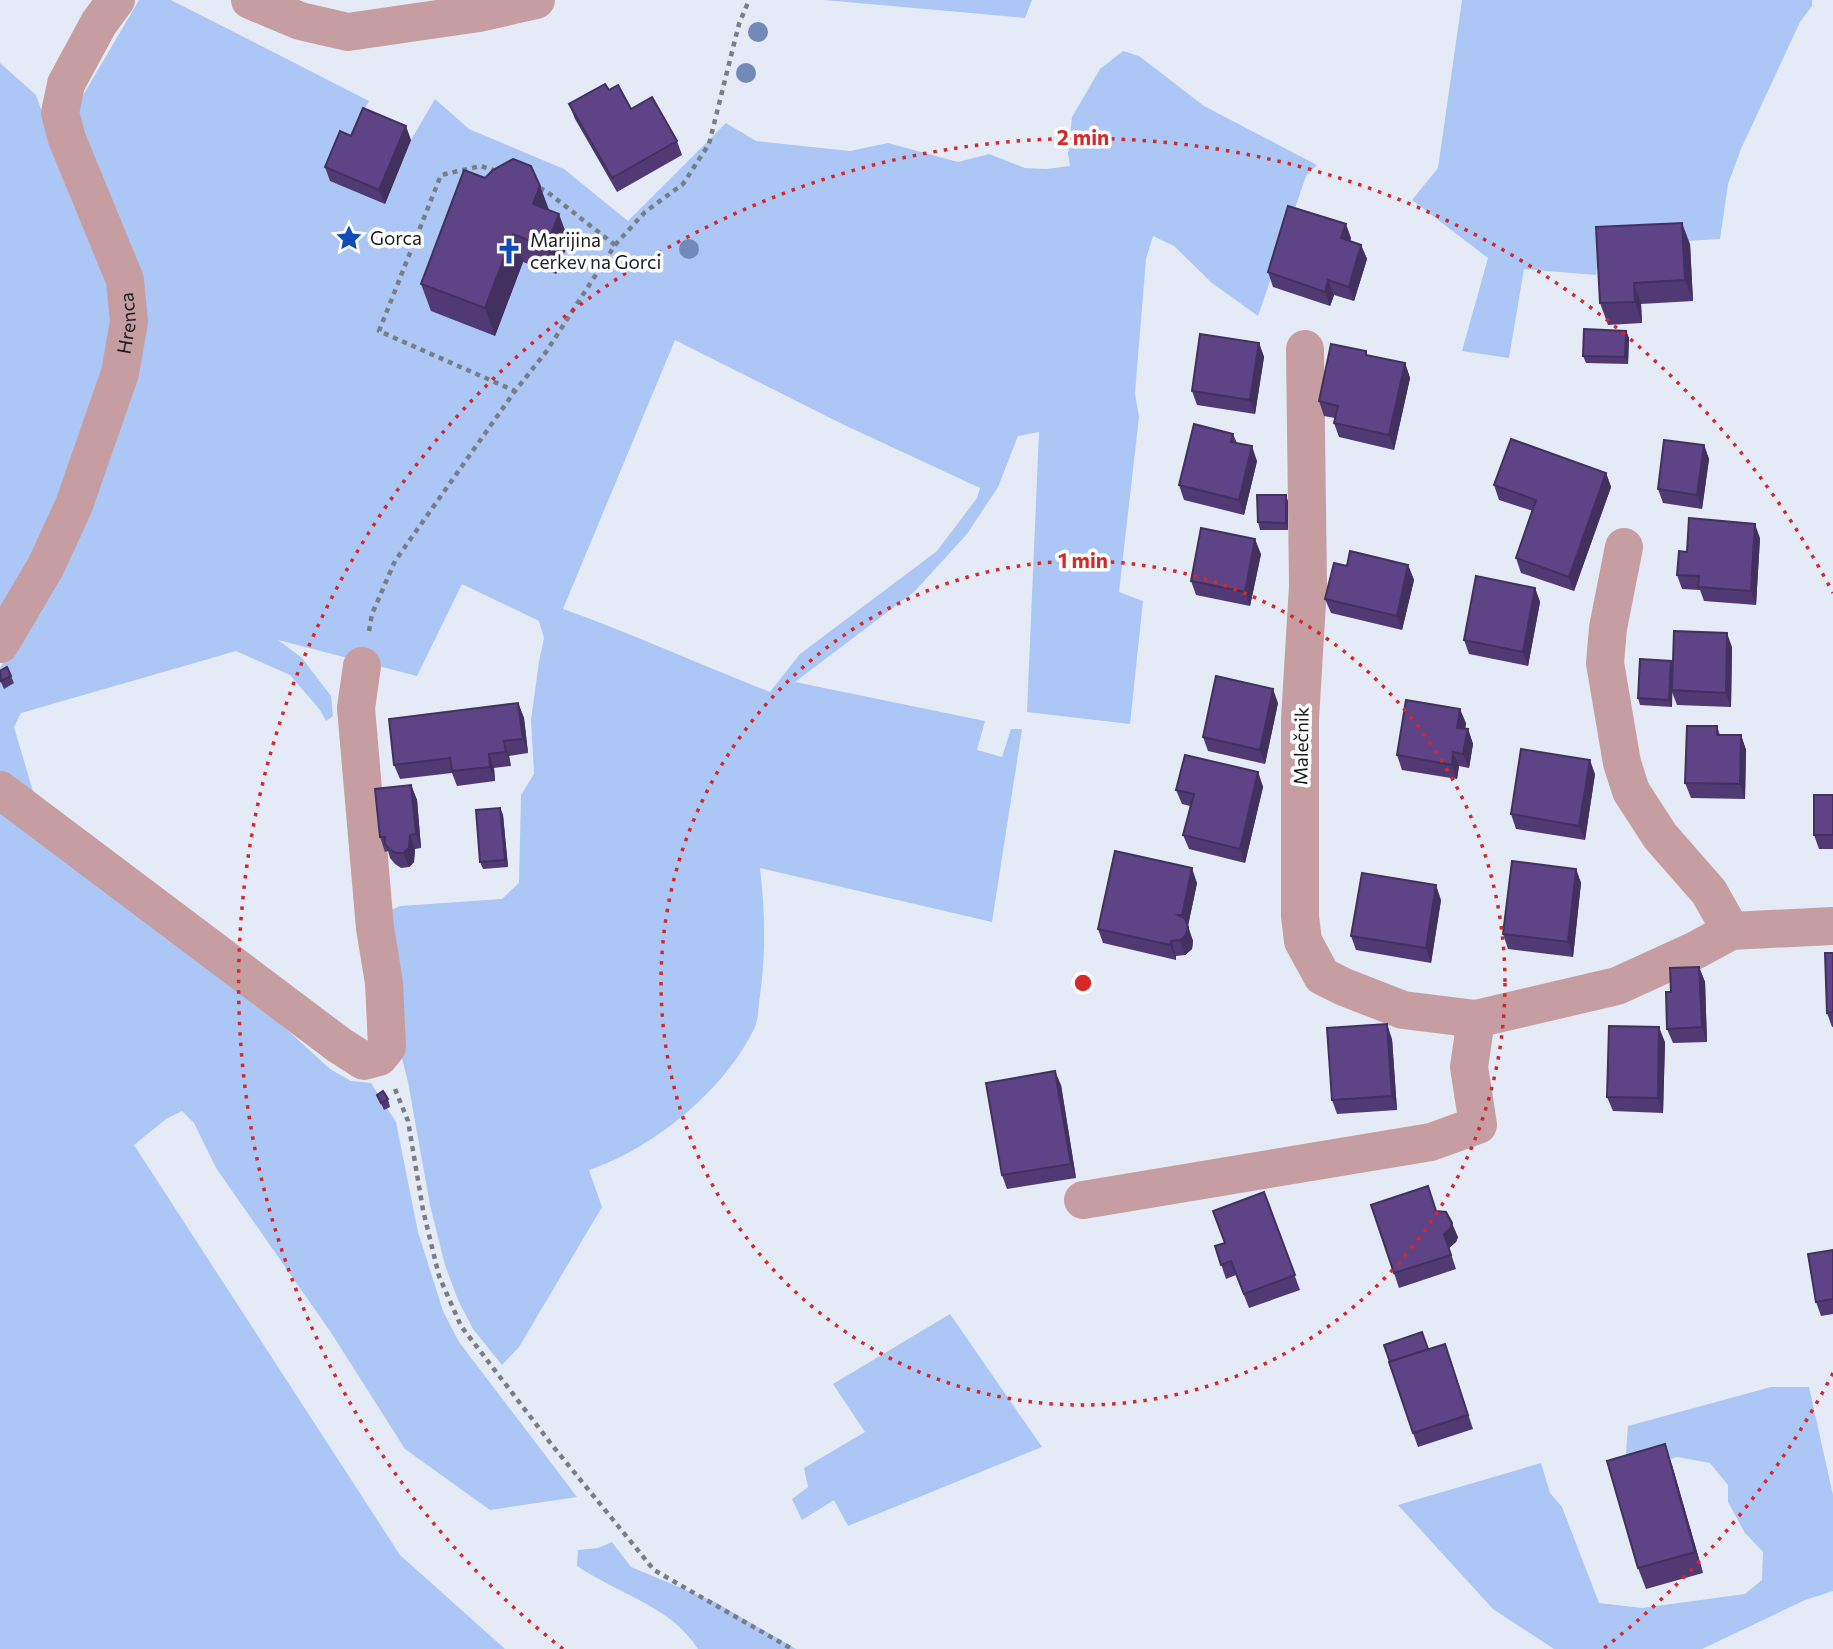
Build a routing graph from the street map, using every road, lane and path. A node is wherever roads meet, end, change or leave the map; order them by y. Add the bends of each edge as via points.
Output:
1 (116, 0) edge
2 (250, 0) edge
3 (536, 0) edge
4 (749, 0) edge
5 (503, 174) edge
6 (535, 187) edge
7 (615, 245) junction
8 (1305, 349) dead end
9 (514, 391) junction
10 (1624, 547) dead end
11 (0, 644) edge
12 (362, 666) joint
13 (0, 790) edge
14 (1833, 926) edge
15 (1731, 931) junction
16 (1476, 1019) junction
17 (379, 1057) junction
18 (1083, 1200) dead end
19 (792, 1649) edge

1 - 11 street, Hrenca via 66,84 60,113 125,280 129,322 120,373 74,505 46,566
2 - 3 street via 300,21 348,32
4 - 7 path via 709,144 683,184 645,212
5 - 9 path via 481,166 441,175 379,331
6 - 7 path
7 - 9 path via 546,352
8 - 16 street, Malečnik via 1308,586 1300,719 1303,941 1322,976 1344,987 1404,1010
9 - 12 path via 395,562 372,614
10 - 15 street via 1605,663 1622,762 1631,791 1660,836 1709,891
12 - 17 street via 356,708 387,1046
13 - 17 street via 339,1045 364,1061
14 - 15 street, Malečnik
15 - 16 street, Malečnik via 1617,986
16 - 18 street via 1469,1067 1478,1125 1432,1142
17 - 19 path via 408,1121 439,1276 461,1326 654,1570

